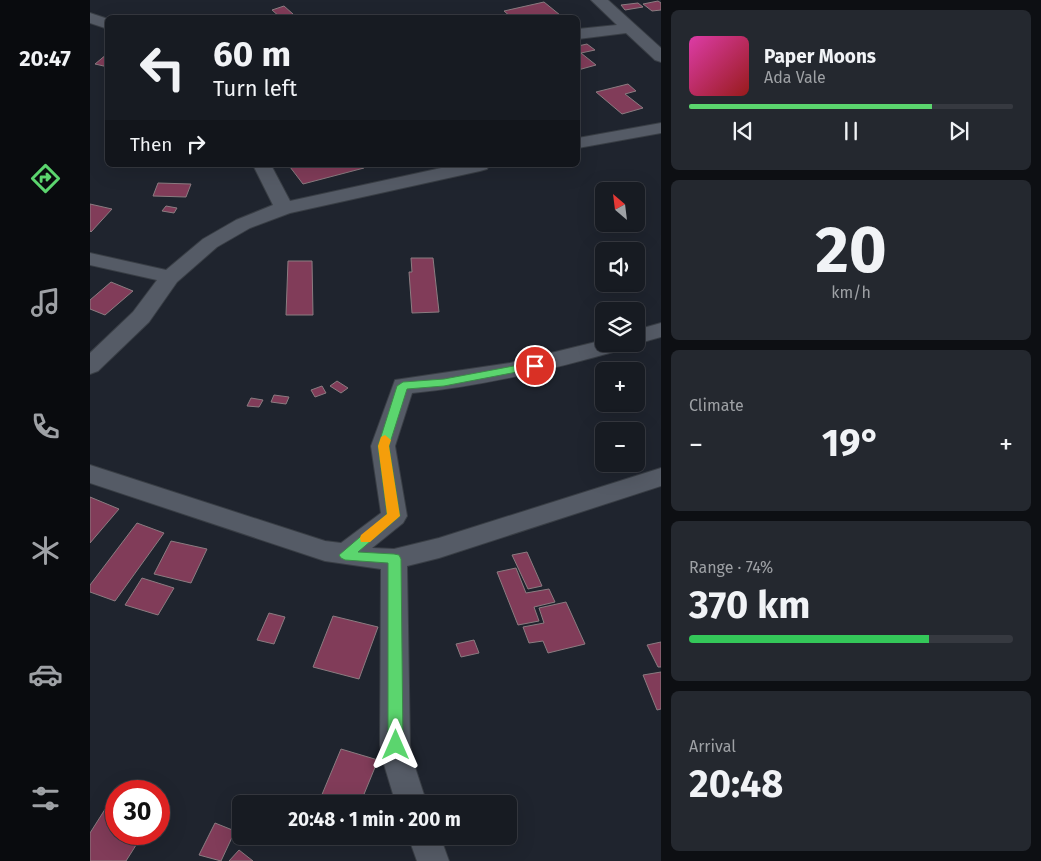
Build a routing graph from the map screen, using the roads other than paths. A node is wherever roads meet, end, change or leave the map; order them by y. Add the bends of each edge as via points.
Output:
1 (599, 0) edge
2 (90, 18) edge
3 (105, 23) edge
4 (628, 28) junction
5 (580, 34) edge
6 (660, 55) edge
7 (661, 128) edge
8 (580, 143) edge
9 (263, 167) edge
10 (471, 167) edge
11 (284, 208) junction
12 (90, 260) edge
13 (170, 277) junction
14 (661, 330) edge
15 (645, 335) edge
16 (595, 349) edge
17 (90, 366) edge
18 (90, 474) edge
19 (661, 477) edge
20 (345, 555) junction
21 (394, 559) junction
22 (409, 795) edge
23 (427, 845) edge
24 (433, 861) edge

1 - 4 street
2 - 3 street
4 - 5 street
4 - 6 street
7 - 8 street
9 - 11 street
10 - 11 street
11 - 13 street via 218,238
12 - 13 street
13 - 17 street via 141,317
14 - 15 street
16 - 20 street via 516,370 444,383 403,386 383,446 394,516
18 - 20 street via 325,552
19 - 21 street via 439,548
20 - 21 street
21 - 22 street via 396,745
23 - 24 street

